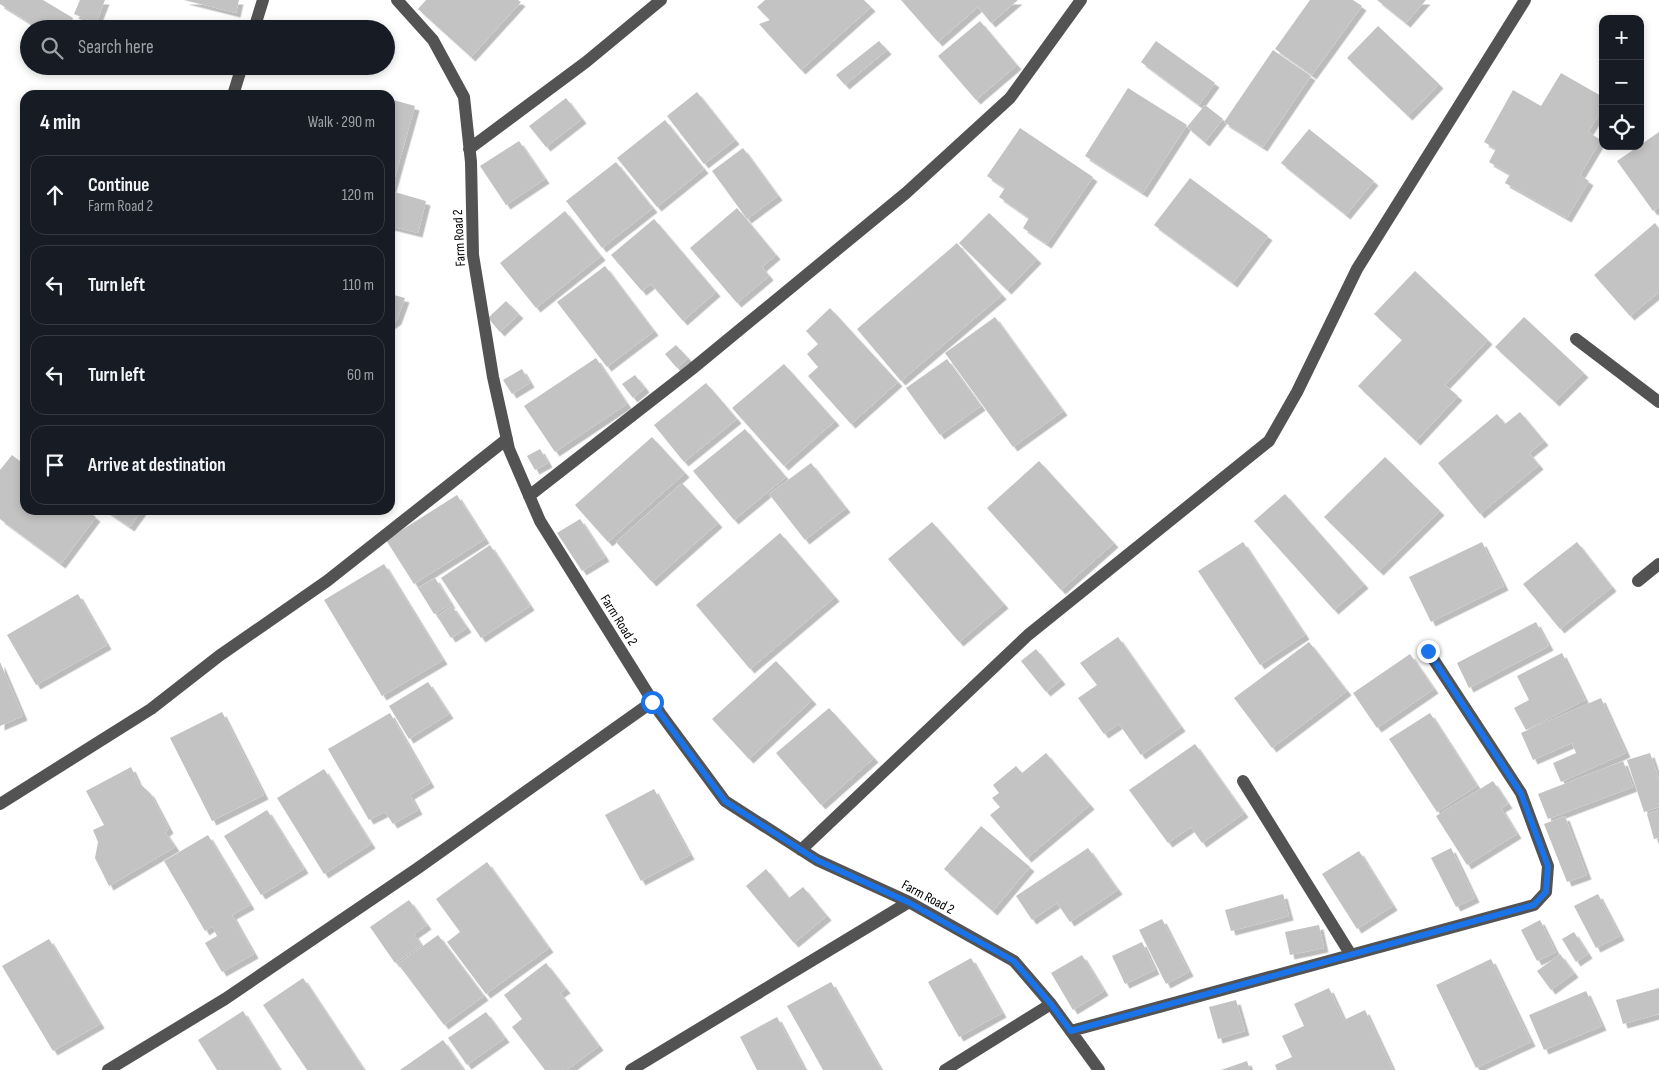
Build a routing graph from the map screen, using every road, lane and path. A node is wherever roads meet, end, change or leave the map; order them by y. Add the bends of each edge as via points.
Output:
1 (263, 0) edge
2 (397, 0) edge
3 (661, 0) edge
4 (1081, 0) edge
5 (1525, 0) edge
6 (257, 20) edge
7 (239, 75) edge
8 (235, 90) edge
9 (469, 149) junction
10 (1576, 339) dead end
11 (1659, 402) edge
12 (507, 439) junction
13 (529, 496) junction
14 (1659, 564) edge
15 (1638, 581) dead end
16 (1428, 651) dead end
17 (652, 702) junction
18 (1243, 781) dead end
19 (0, 804) edge
20 (801, 850) junction
21 (908, 902) junction
22 (1351, 955) junction
23 (1051, 1004) junction
24 (1071, 1031) junction
25 (108, 1070) edge
26 (631, 1070) edge
27 (945, 1070) edge
28 (1099, 1070) edge

1 - 6 street
2 - 9 street, Farm Road 2 via 433,40 464,97
3 - 9 street via 586,62
4 - 13 street via 1010,98 906,193 692,369
5 - 20 street via 1357,268 1298,392 1268,441 1028,635
7 - 8 street
9 - 12 street, Farm Road 2 via 473,255 493,378
10 - 11 street
12 - 13 street, Farm Road 2
12 - 19 street via 326,581 219,656 151,709
13 - 17 street, Farm Road 2 via 540,520
14 - 15 street
16 - 22 street via 1521,793 1548,866 1546,892 1534,905
17 - 20 street, Farm Road 2 via 725,801
17 - 25 street via 410,874 225,999
18 - 22 street
20 - 21 street, Farm Road 2
21 - 23 street, Farm Road 2 via 1014,961
21 - 26 street
22 - 24 street
23 - 24 street, Farm Road 2
23 - 27 street
24 - 28 street, Farm Road 2

